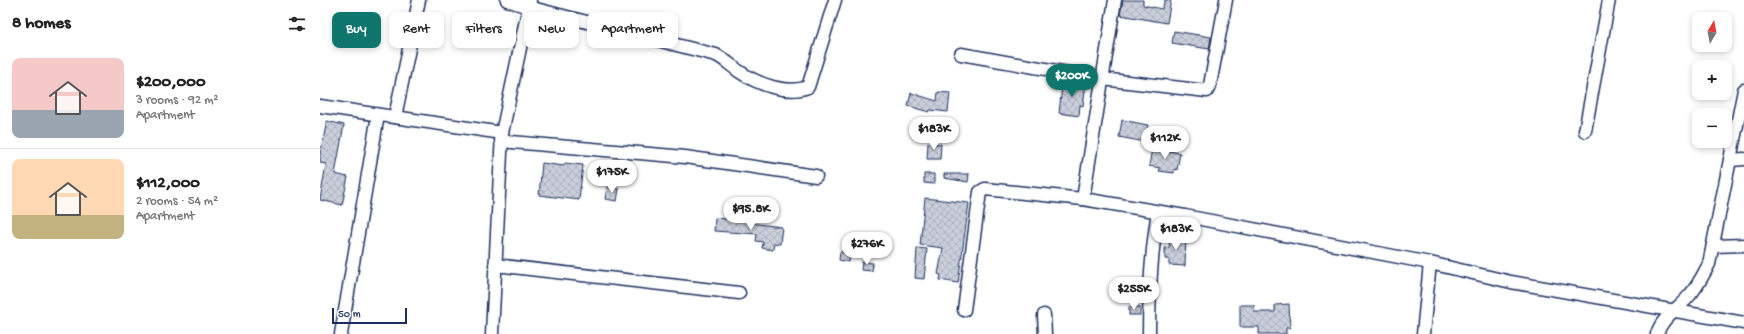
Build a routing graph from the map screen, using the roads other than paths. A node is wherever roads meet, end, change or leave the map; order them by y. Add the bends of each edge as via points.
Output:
1 (419, 0) edge
2 (507, 0) edge
3 (835, 0) edge
4 (1115, 0) edge
5 (1226, 0) edge
6 (1609, 0) edge
7 (529, 4) edge
8 (961, 54) dead end
9 (1102, 79) junction
10 (1744, 90) edge
11 (320, 106) edge
12 (378, 115) junction
13 (395, 117) junction
14 (1585, 131) dead end
15 (502, 137) junction
16 (1744, 159) edge
17 (1730, 160) junction
18 (816, 176) dead end
19 (1083, 199) junction
20 (1158, 212) junction
21 (1744, 245) edge
22 (1713, 246) junction
23 (1430, 263) junction
24 (495, 265) junction
25 (739, 293) dead end
26 (964, 310) dead end
27 (1672, 311) junction
28 (1044, 315) dead end
29 (1744, 322) edge
30 (341, 334) edge
31 (492, 334) edge
32 (1045, 334) edge
33 (1150, 334) edge
34 (1423, 334) edge
35 (1657, 334) edge

1 - 13 street
2 - 7 street
3 - 7 street via 808,88 795,90 757,82 716,56
4 - 9 street
5 - 9 street via 1207,91
6 - 14 street
7 - 15 street
8 - 9 street
9 - 19 street
10 - 17 street
11 - 12 street
12 - 13 street
12 - 30 street
13 - 15 street
15 - 18 street via 685,157
15 - 24 street
16 - 17 street
17 - 22 street
19 - 20 street
19 - 26 street via 981,190
20 - 23 street
20 - 33 street via 1149,278
21 - 22 street
22 - 27 street via 1709,264 1700,282
23 - 27 street via 1511,282
23 - 34 street
24 - 25 street
24 - 31 street
27 - 29 street
27 - 35 street via 1659,327
28 - 32 street

